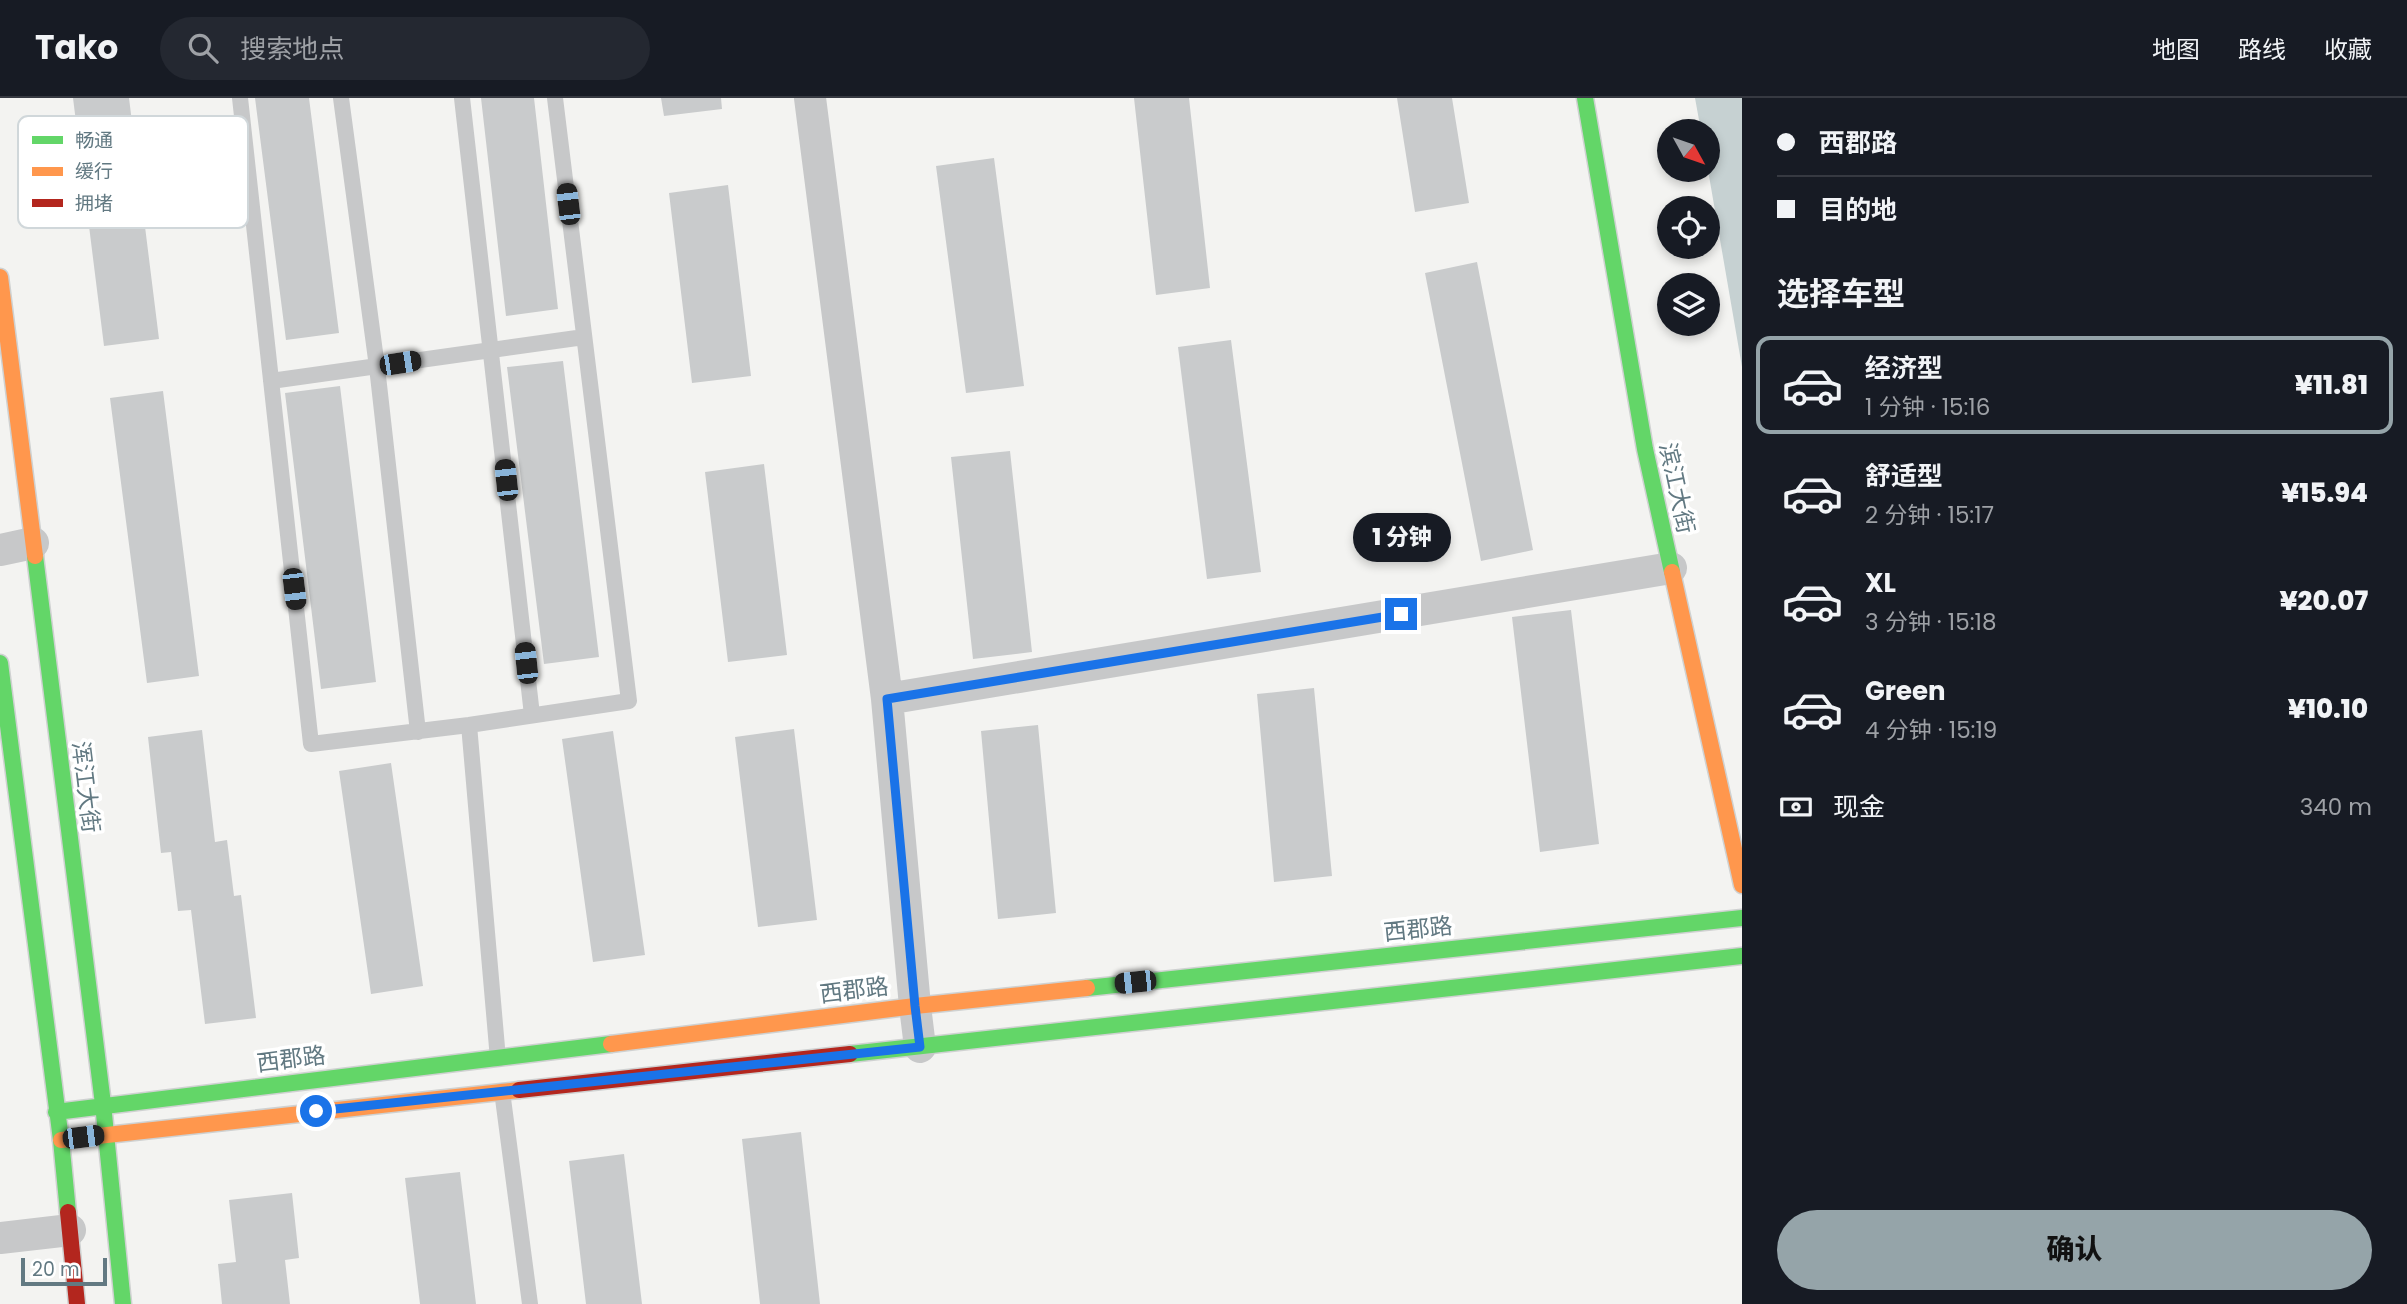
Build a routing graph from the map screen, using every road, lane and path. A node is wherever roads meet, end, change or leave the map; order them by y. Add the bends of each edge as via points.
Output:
1 (240, 98) edge
2 (341, 98) edge
3 (462, 98) edge
4 (555, 98) edge
5 (810, 98) edge
6 (1585, 98) edge
7 (242, 116) edge
8 (248, 171) edge
9 (0, 277) edge
10 (584, 337) junction
11 (491, 349) junction
12 (377, 367) junction
13 (271, 381) junction
14 (33, 543) junction
15 (0, 550) edge
16 (1671, 569) junction
17 (0, 663) edge
18 (887, 699) junction
19 (532, 715) junction
20 (470, 725) junction
21 (418, 732) junction
22 (1742, 885) edge
23 (1742, 918) edge
24 (1742, 956) edge
25 (915, 1006) junction
26 (920, 1047) junction
27 (498, 1056) junction
28 (502, 1091) junction
29 (103, 1104) junction
30 (56, 1112) junction
31 (106, 1134) junction
32 (61, 1140) junction
33 (70, 1230) junction
34 (0, 1238) edge
35 (77, 1304) edge
36 (123, 1304) edge
37 (530, 1304) edge

1 - 7 lane
2 - 12 lane
3 - 11 lane
4 - 10 lane
5 - 18 street
6 - 16 street, 滨江大街 via 1645,449
8 - 13 lane
9 - 14 street, 浑江大街
10 - 11 lane
10 - 19 lane via 629,701
11 - 12 lane
11 - 19 lane
12 - 13 lane
12 - 21 lane
13 - 21 lane via 311,744
14 - 15 street
14 - 29 street, 浑江大街
16 - 18 street
16 - 22 street, 滨江大街
17 - 30 street
18 - 25 street
19 - 20 lane
20 - 21 lane
20 - 27 lane
23 - 25 street, 西郡路
24 - 26 street
25 - 26 street
25 - 27 street, 西郡路
26 - 28 street
27 - 28 lane
27 - 29 street, 西郡路
28 - 31 street
28 - 37 lane
29 - 30 street, 西郡路
29 - 31 street, 浑江大街
30 - 32 street
31 - 32 street
31 - 36 street, 浑江大街
32 - 33 street
33 - 34 street
33 - 35 street

